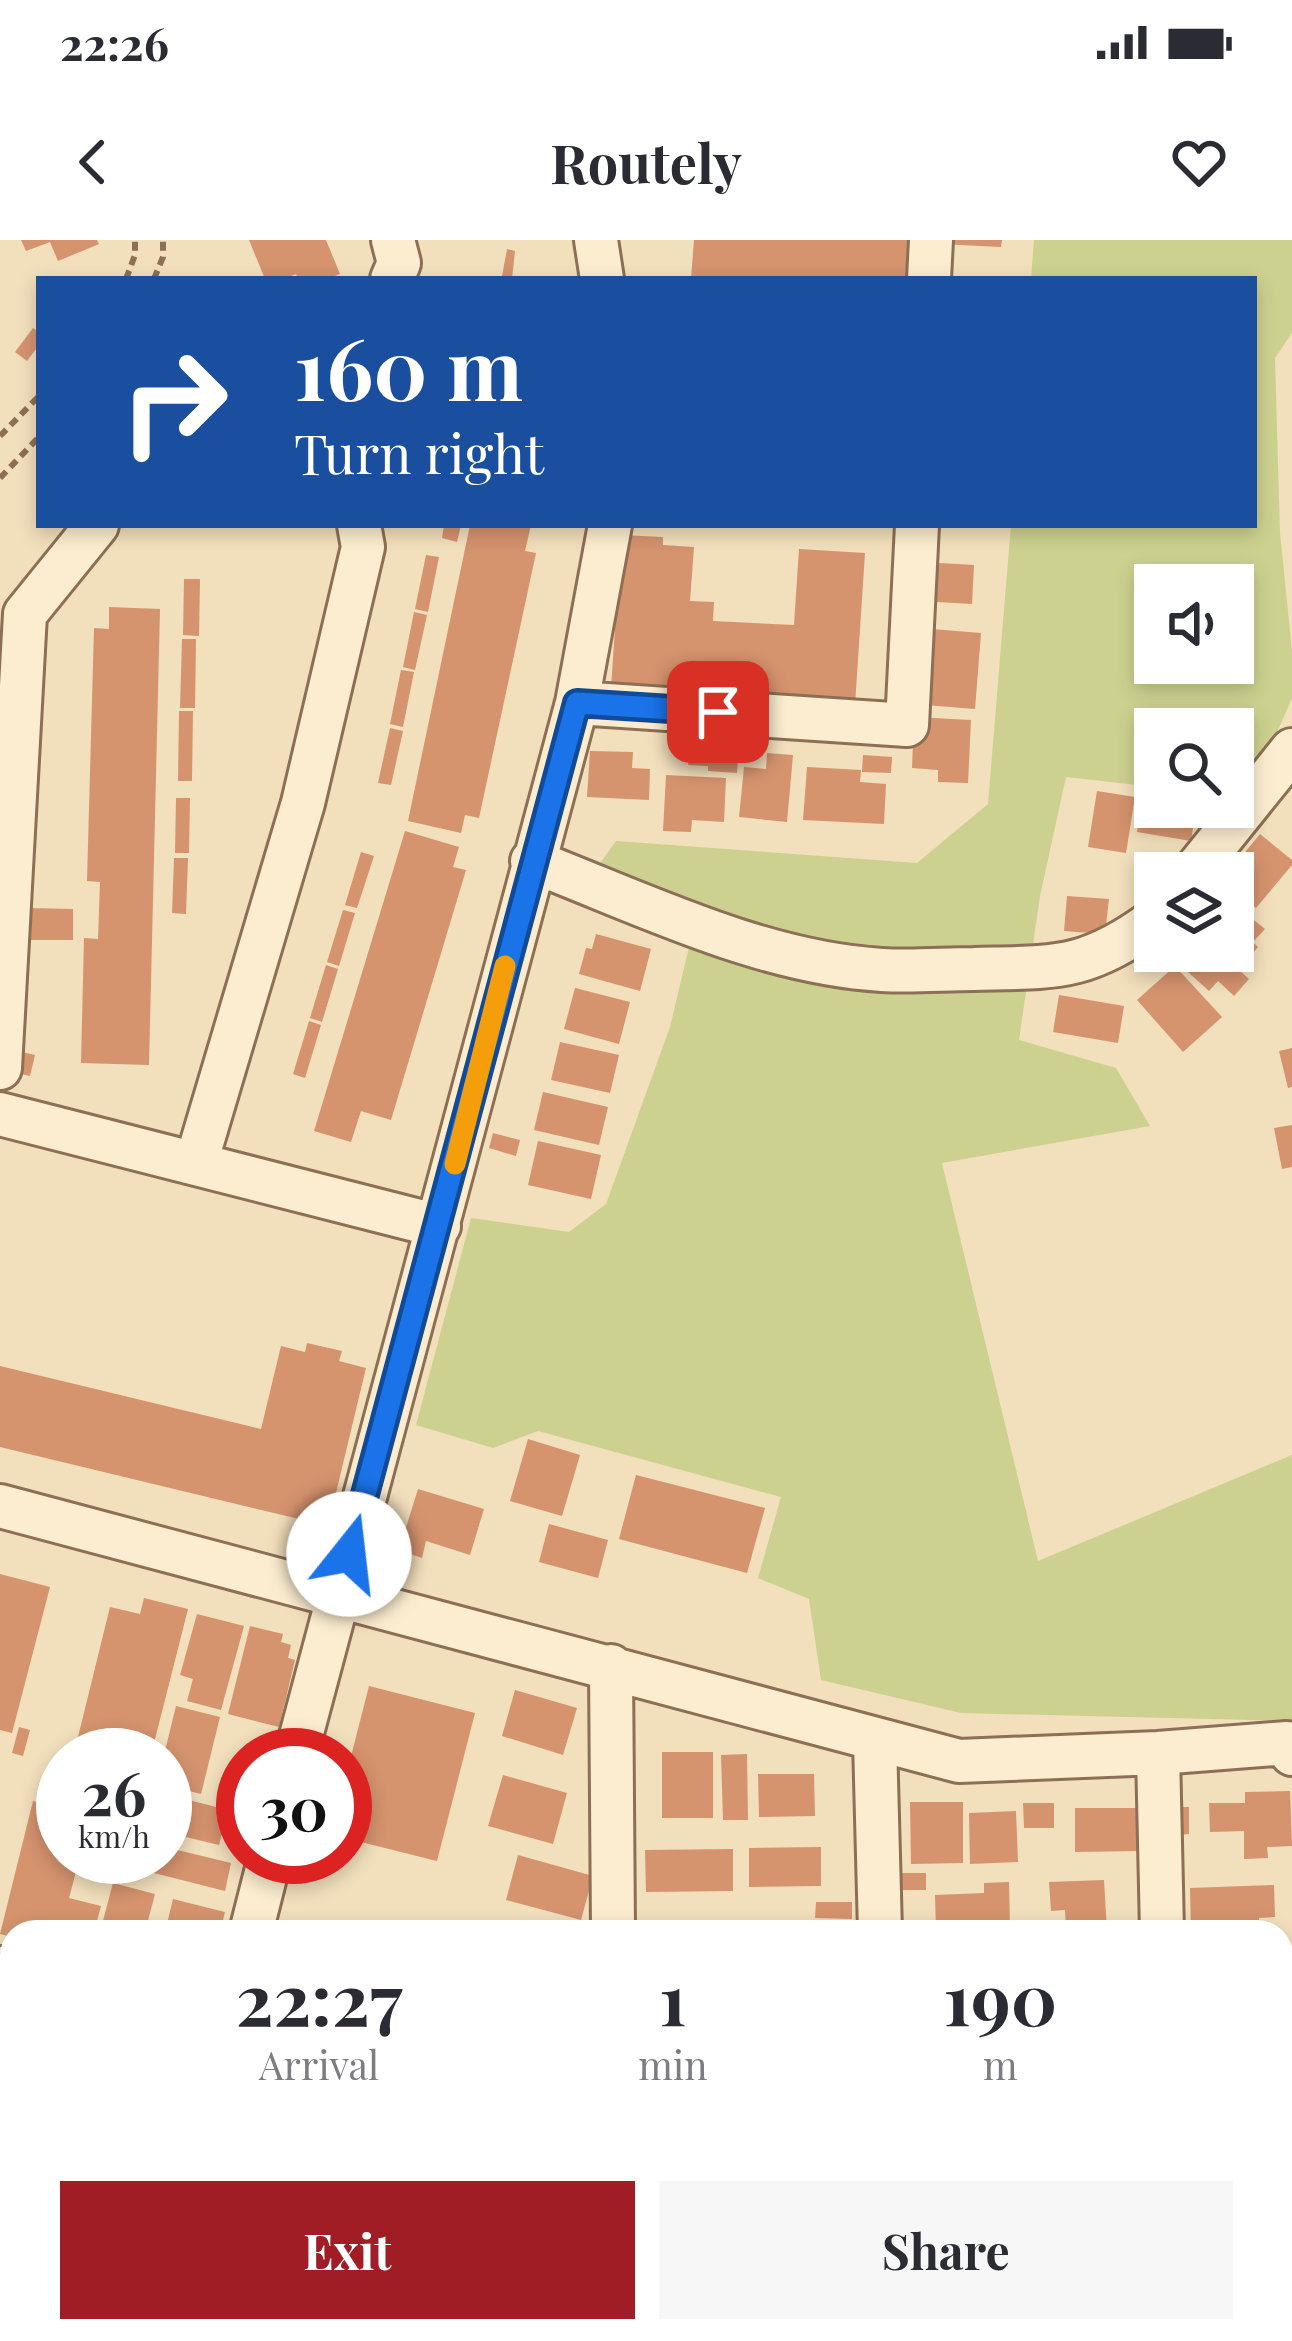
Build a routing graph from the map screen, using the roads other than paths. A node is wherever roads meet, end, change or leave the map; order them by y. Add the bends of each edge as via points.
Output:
1 (393, 240) edge
2 (596, 240) edge
3 (931, 240) edge
4 (393, 276) edge
5 (602, 276) edge
6 (928, 276) edge
7 (95, 528) edge
8 (360, 528) edge
9 (609, 528) edge
10 (916, 528) edge
11 (577, 703) junction
12 (1292, 750) edge
13 (1210, 852) edge
14 (532, 861) junction
15 (1134, 936) edge
16 (0, 1068) edge
17 (0, 1114) edge
18 (196, 1163) junction
19 (439, 1226) junction
20 (0, 1506) edge
21 (337, 1598) junction
22 (611, 1666) junction
23 (303, 1728) edge
24 (875, 1741) junction
25 (1158, 1753) junction
26 (1292, 1754) edge
27 (263, 1884) edge
28 (253, 1920) edge
29 (613, 1920) edge
30 (880, 1920) edge
31 (1162, 1920) edge

1 - 4 street
2 - 5 street
3 - 6 street
7 - 16 street via 25,614
8 - 18 street via 363,547 303,803
9 - 11 street
10 - 11 street via 907,725
11 - 14 street
12 - 13 street
14 - 15 street via 787,953 880,970 1064,967
14 - 19 street
17 - 18 street
18 - 19 street
19 - 21 street
20 - 21 street
21 - 22 street
21 - 23 street
22 - 24 street
22 - 29 street
24 - 25 street via 959,1761
24 - 30 street
25 - 26 street via 1287,1743
25 - 31 street
27 - 28 street

